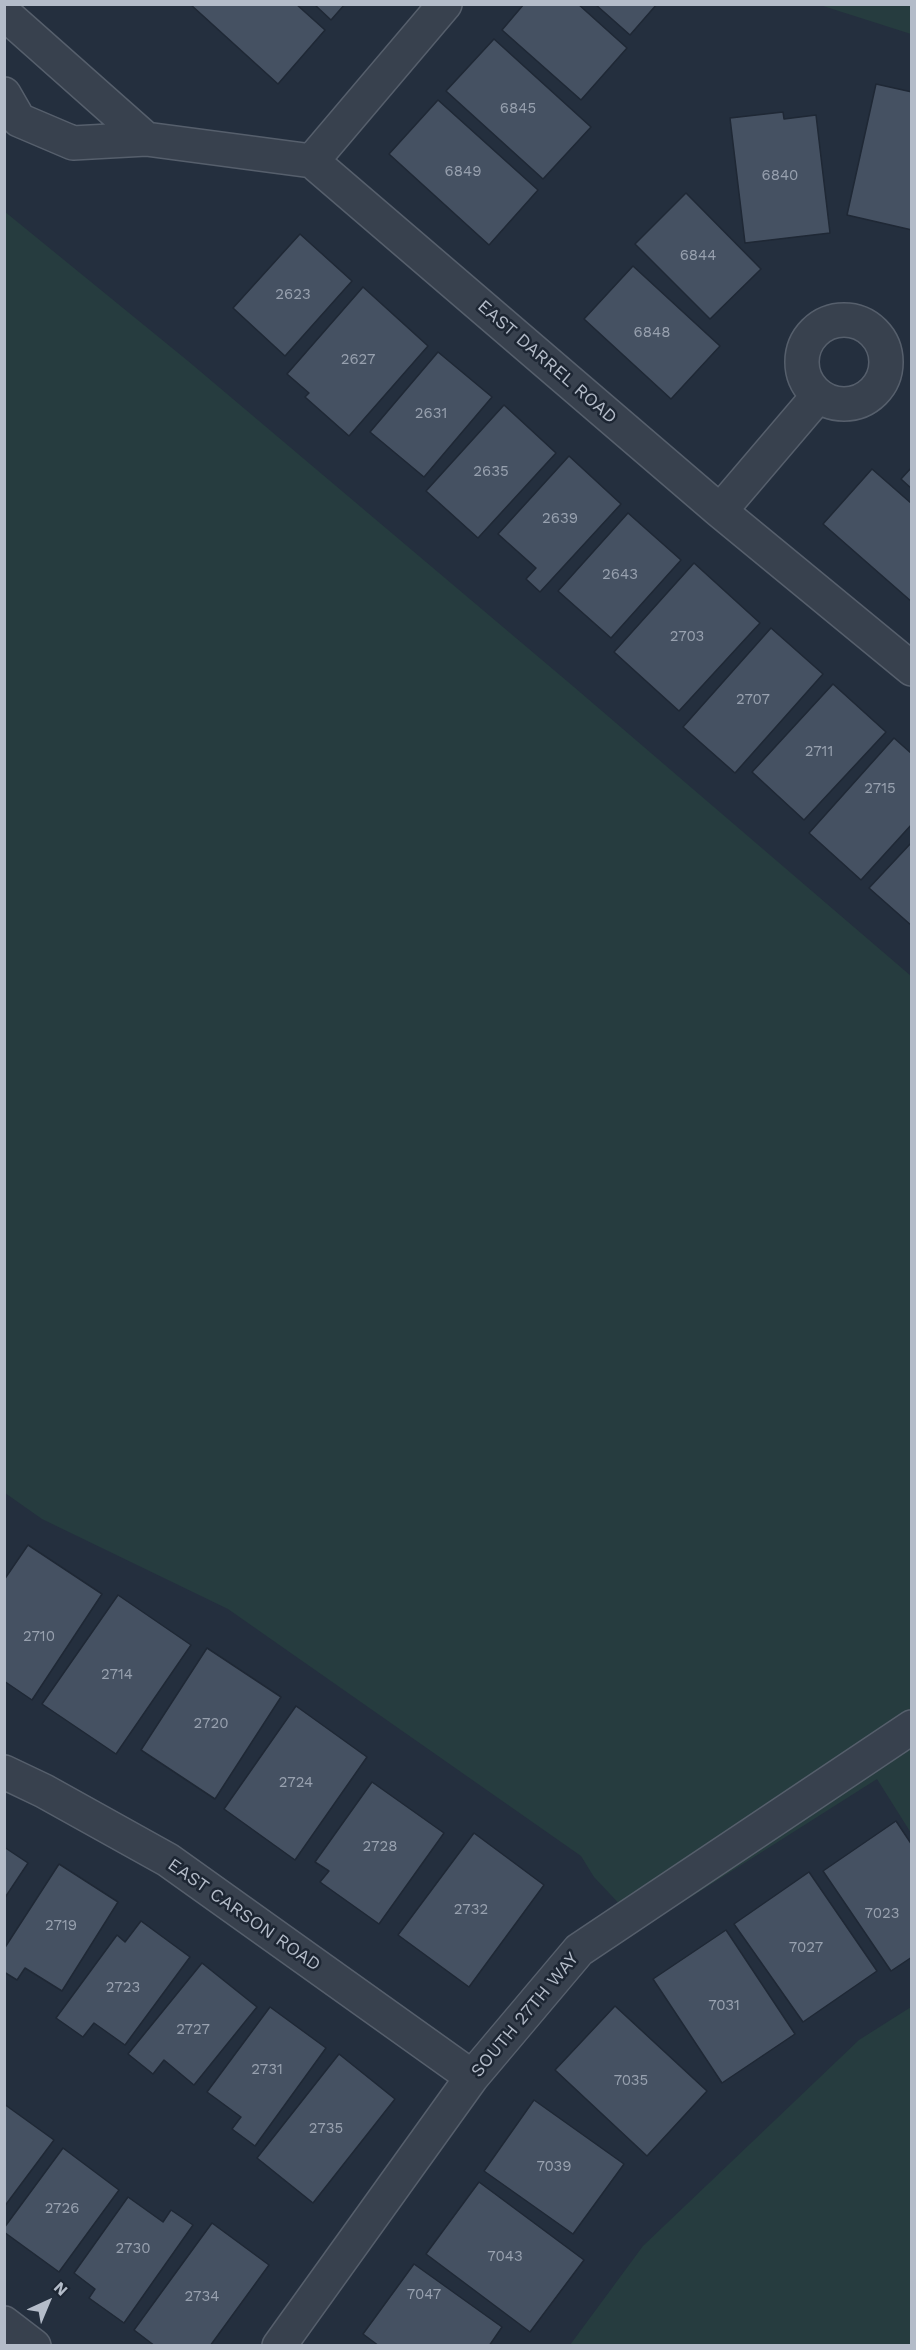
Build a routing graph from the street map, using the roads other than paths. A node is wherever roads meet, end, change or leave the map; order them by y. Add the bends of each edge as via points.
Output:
1 (445, 4) edge
2 (4, 13) edge
3 (4, 94) edge
4 (146, 139) junction
5 (312, 161) junction
6 (818, 396) dead end
7 (720, 511) junction
8 (912, 669) edge
9 (912, 1727) edge
10 (4, 1772) edge
11 (472, 2077) junction
12 (4, 2324) edge
13 (34, 2346) edge
14 (279, 2346) edge

1 - 5 street
2 - 4 street
3 - 4 street via 19,120 73,143
4 - 5 street
5 - 7 street, EAST DARREL ROAD
6 - 7 street
7 - 8 street, EAST DARREL ROAD
9 - 11 street, SOUTH 27TH WAY via 579,1950
10 - 11 street, EAST CARSON ROAD via 168,1860
11 - 14 street, SOUTH 27TH WAY
12 - 13 street

